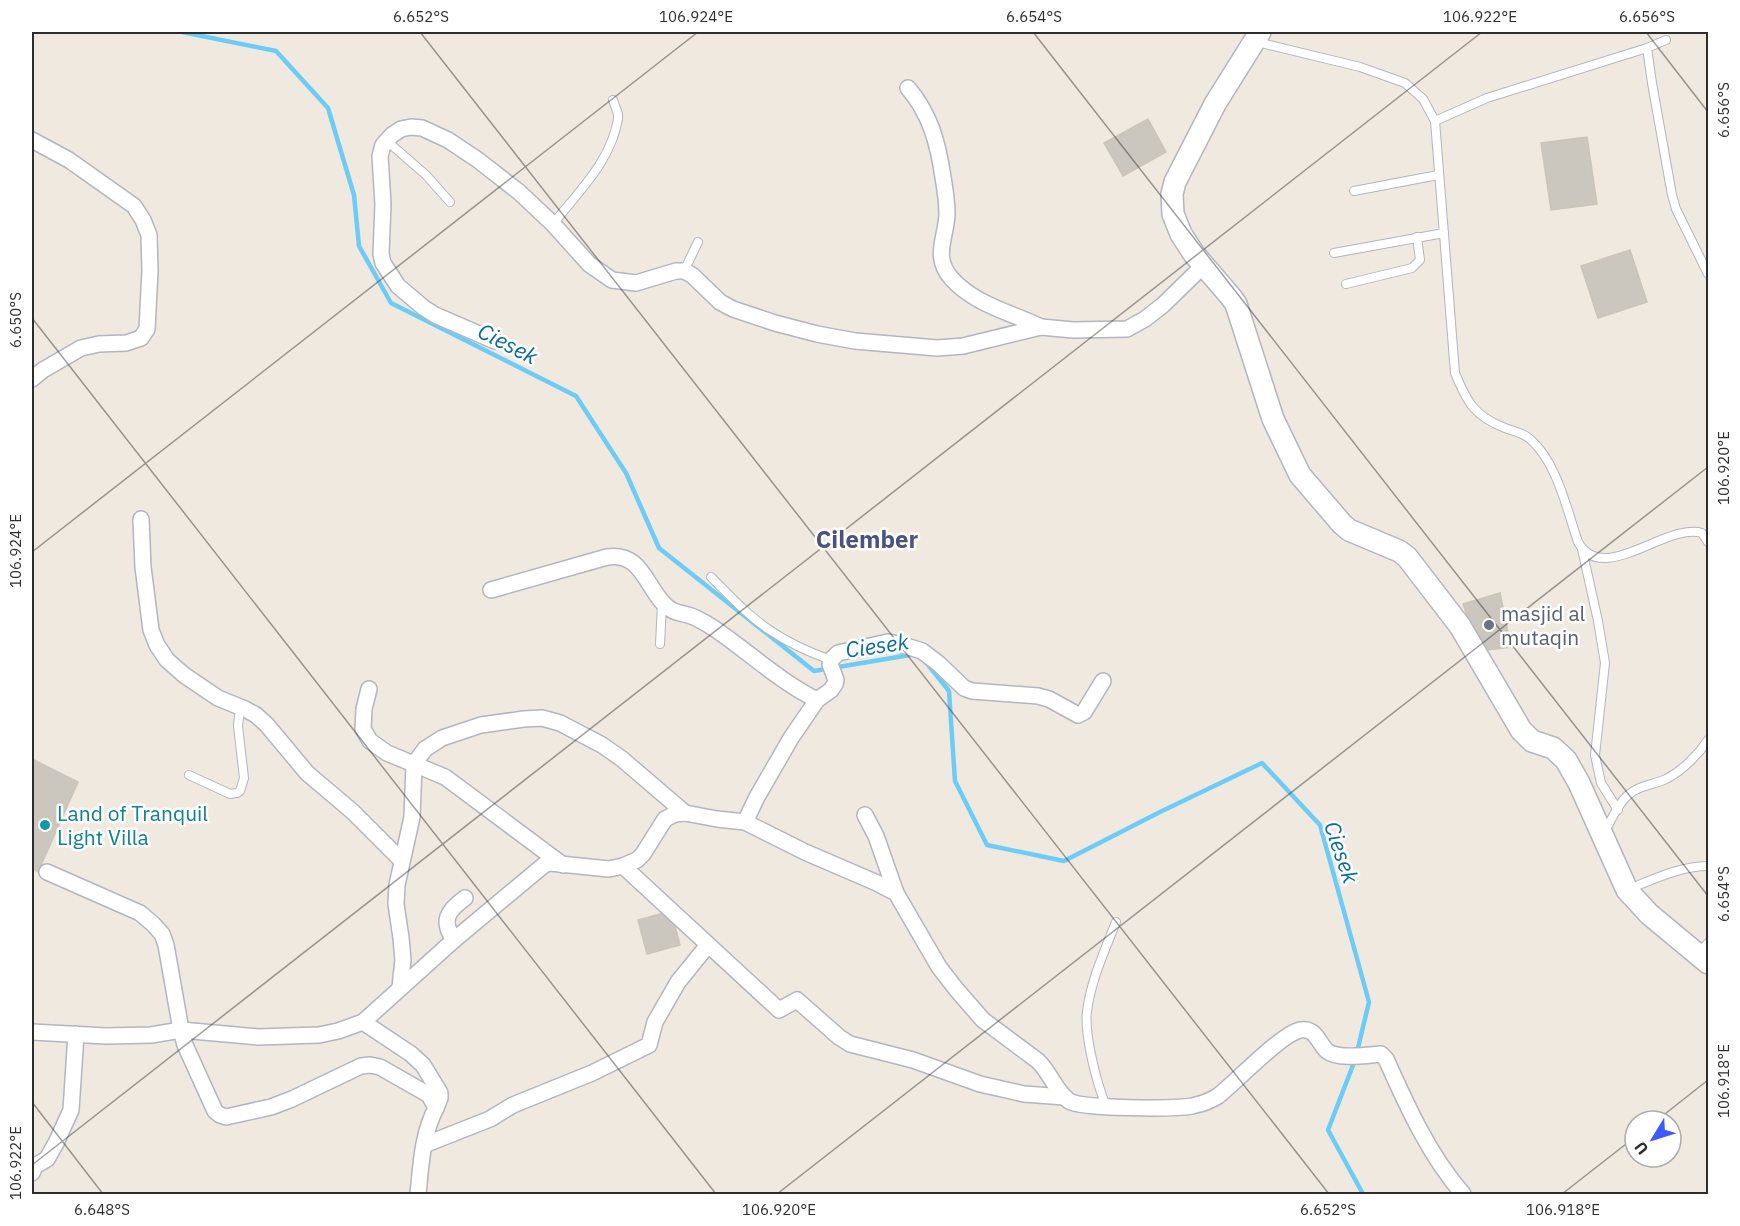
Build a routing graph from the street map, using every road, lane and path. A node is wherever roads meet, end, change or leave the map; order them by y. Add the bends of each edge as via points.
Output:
1 (1257, 36) edge
2 (1666, 40) dead end
3 (1647, 48) junction
4 (908, 88) dead end
5 (613, 100) dead end
6 (1434, 121) junction
7 (32, 140) edge
8 (387, 141) junction
9 (1438, 175) junction
10 (1354, 191) dead end
11 (450, 202) dead end
12 (553, 224) junction
13 (1444, 233) junction
14 (1417, 237) junction
15 (698, 242) dead end
16 (1334, 253) dead end
17 (1203, 266) junction
18 (684, 271) junction
19 (1708, 274) edge
20 (1346, 284) dead end
21 (1041, 327) junction
22 (495, 340) dead end
23 (32, 379) edge
24 (141, 519) dead end
25 (1708, 542) edge
26 (1582, 549) junction
27 (711, 577) dead end
28 (491, 590) dead end
29 (662, 602) junction
30 (660, 644) dead end
31 (831, 662) junction
32 (1103, 681) dead end
33 (369, 689) dead end
34 (817, 700) junction
35 (240, 707) junction
36 (1708, 740) edge
37 (414, 764) junction
38 (189, 774) dead end
39 (1617, 810) junction
40 (685, 813) junction
41 (865, 815) dead end
42 (745, 822) junction
43 (1602, 837) junction
44 (401, 860) junction
45 (563, 865) junction
46 (623, 866) junction
47 (1708, 866) edge
48 (47, 872) dead end
49 (1627, 890) junction
50 (896, 893) junction
51 (465, 898) dead end
52 (1116, 922) dead end
53 (454, 940) junction
54 (708, 945) junction
55 (1705, 953) edge
56 (400, 987) junction
57 (363, 1022) junction
58 (181, 1030) junction
59 (32, 1032) edge
60 (76, 1035) junction
61 (1065, 1097) junction
62 (1106, 1106) junction
63 (436, 1108) junction
64 (423, 1147) junction
65 (32, 1173) edge
66 (418, 1194) edge
67 (1463, 1194) edge

1 - 6 lane via 1405,84 1423,99
1 - 17 street via 1215,104 1173,187 1175,221
2 - 3 lane
3 - 6 lane via 1487,98
3 - 19 lane via 1672,195
4 - 21 street via 923,107 935,136 946,196 941,252 947,273 970,295
5 - 12 lane via 618,119 608,150 592,177
6 - 9 lane
7 - 23 street via 69,160 134,206 149,235 150,271 147,329 141,338 81,348
8 - 11 lane
8 - 12 street via 401,129 416,127 448,140 519,192
8 - 22 street via 380,156 381,254 386,269 398,286 424,308
9 - 10 lane
9 - 13 lane
12 - 18 street via 589,264 612,280 636,283
13 - 14 lane
13 - 26 lane via 1453,365 1460,384 1479,415 1527,437 1537,446 1555,475
14 - 16 lane
14 - 20 lane via 1420,260 1412,268
15 - 18 lane
17 - 21 street via 1162,305 1127,329
17 - 43 street via 1237,308 1273,419 1300,475 1349,530 1407,556 1460,626 1521,730 1566,760
18 - 21 street via 733,309 855,341 948,348
24 - 35 street via 143,567 156,645 184,675 218,698
25 - 26 lane via 1702,533 1688,531 1618,556 1589,556
26 - 39 lane via 1605,663 1595,755 1601,783
27 - 31 lane via 772,632
28 - 29 street via 613,556 635,563
29 - 30 lane
29 - 34 street via 675,613 696,618 715,629 769,671
31 - 32 street via 842,652 888,642 903,645 922,651 964,688 1038,696 1078,715 1084,712
31 - 34 street via 836,680
33 - 37 street via 363,719 365,734 387,753
34 - 42 street via 791,738
35 - 38 lane via 238,726 244,778 240,791 226,793
35 - 44 street via 262,720 307,773
36 - 39 lane via 1681,769 1666,779 1642,786 1627,796
37 - 40 street via 424,749 453,733 542,718 560,723 612,752
37 - 44 street via 412,817
37 - 45 street via 445,777
39 - 43 lane
40 - 42 street
40 - 46 street via 665,819 643,854
41 - 50 street
42 - 50 street
43 - 49 street
44 - 56 street via 396,904 403,960
45 - 46 street via 609,869
45 - 53 street via 544,865
46 - 54 street
47 - 49 lane via 1671,873
48 - 58 street via 140,914 162,934
49 - 55 street via 1644,909
50 - 61 street via 956,989 983,1020 1046,1068
51 - 53 street via 448,916 448,930
52 - 62 lane via 1087,1010 1098,1087
53 - 56 street
54 - 61 street via 779,1010 798,1000 850,1044 913,1060 980,1084 1024,1094
54 - 64 street via 678,982 655,1022 649,1045
56 - 57 street
57 - 58 street via 320,1035 258,1037
57 - 63 street via 423,1065 440,1092
58 - 60 street via 152,1035
58 - 63 street via 215,1111 226,1117 271,1107 370,1065 429,1095
59 - 60 street
60 - 65 street via 71,1110 47,1159 35,1166
61 - 62 street via 1072,1102
62 - 67 street via 1182,1107 1209,1101 1280,1042 1298,1031 1311,1031 1328,1051 1345,1056 1382,1054 1435,1157
63 - 64 street
64 - 66 street

